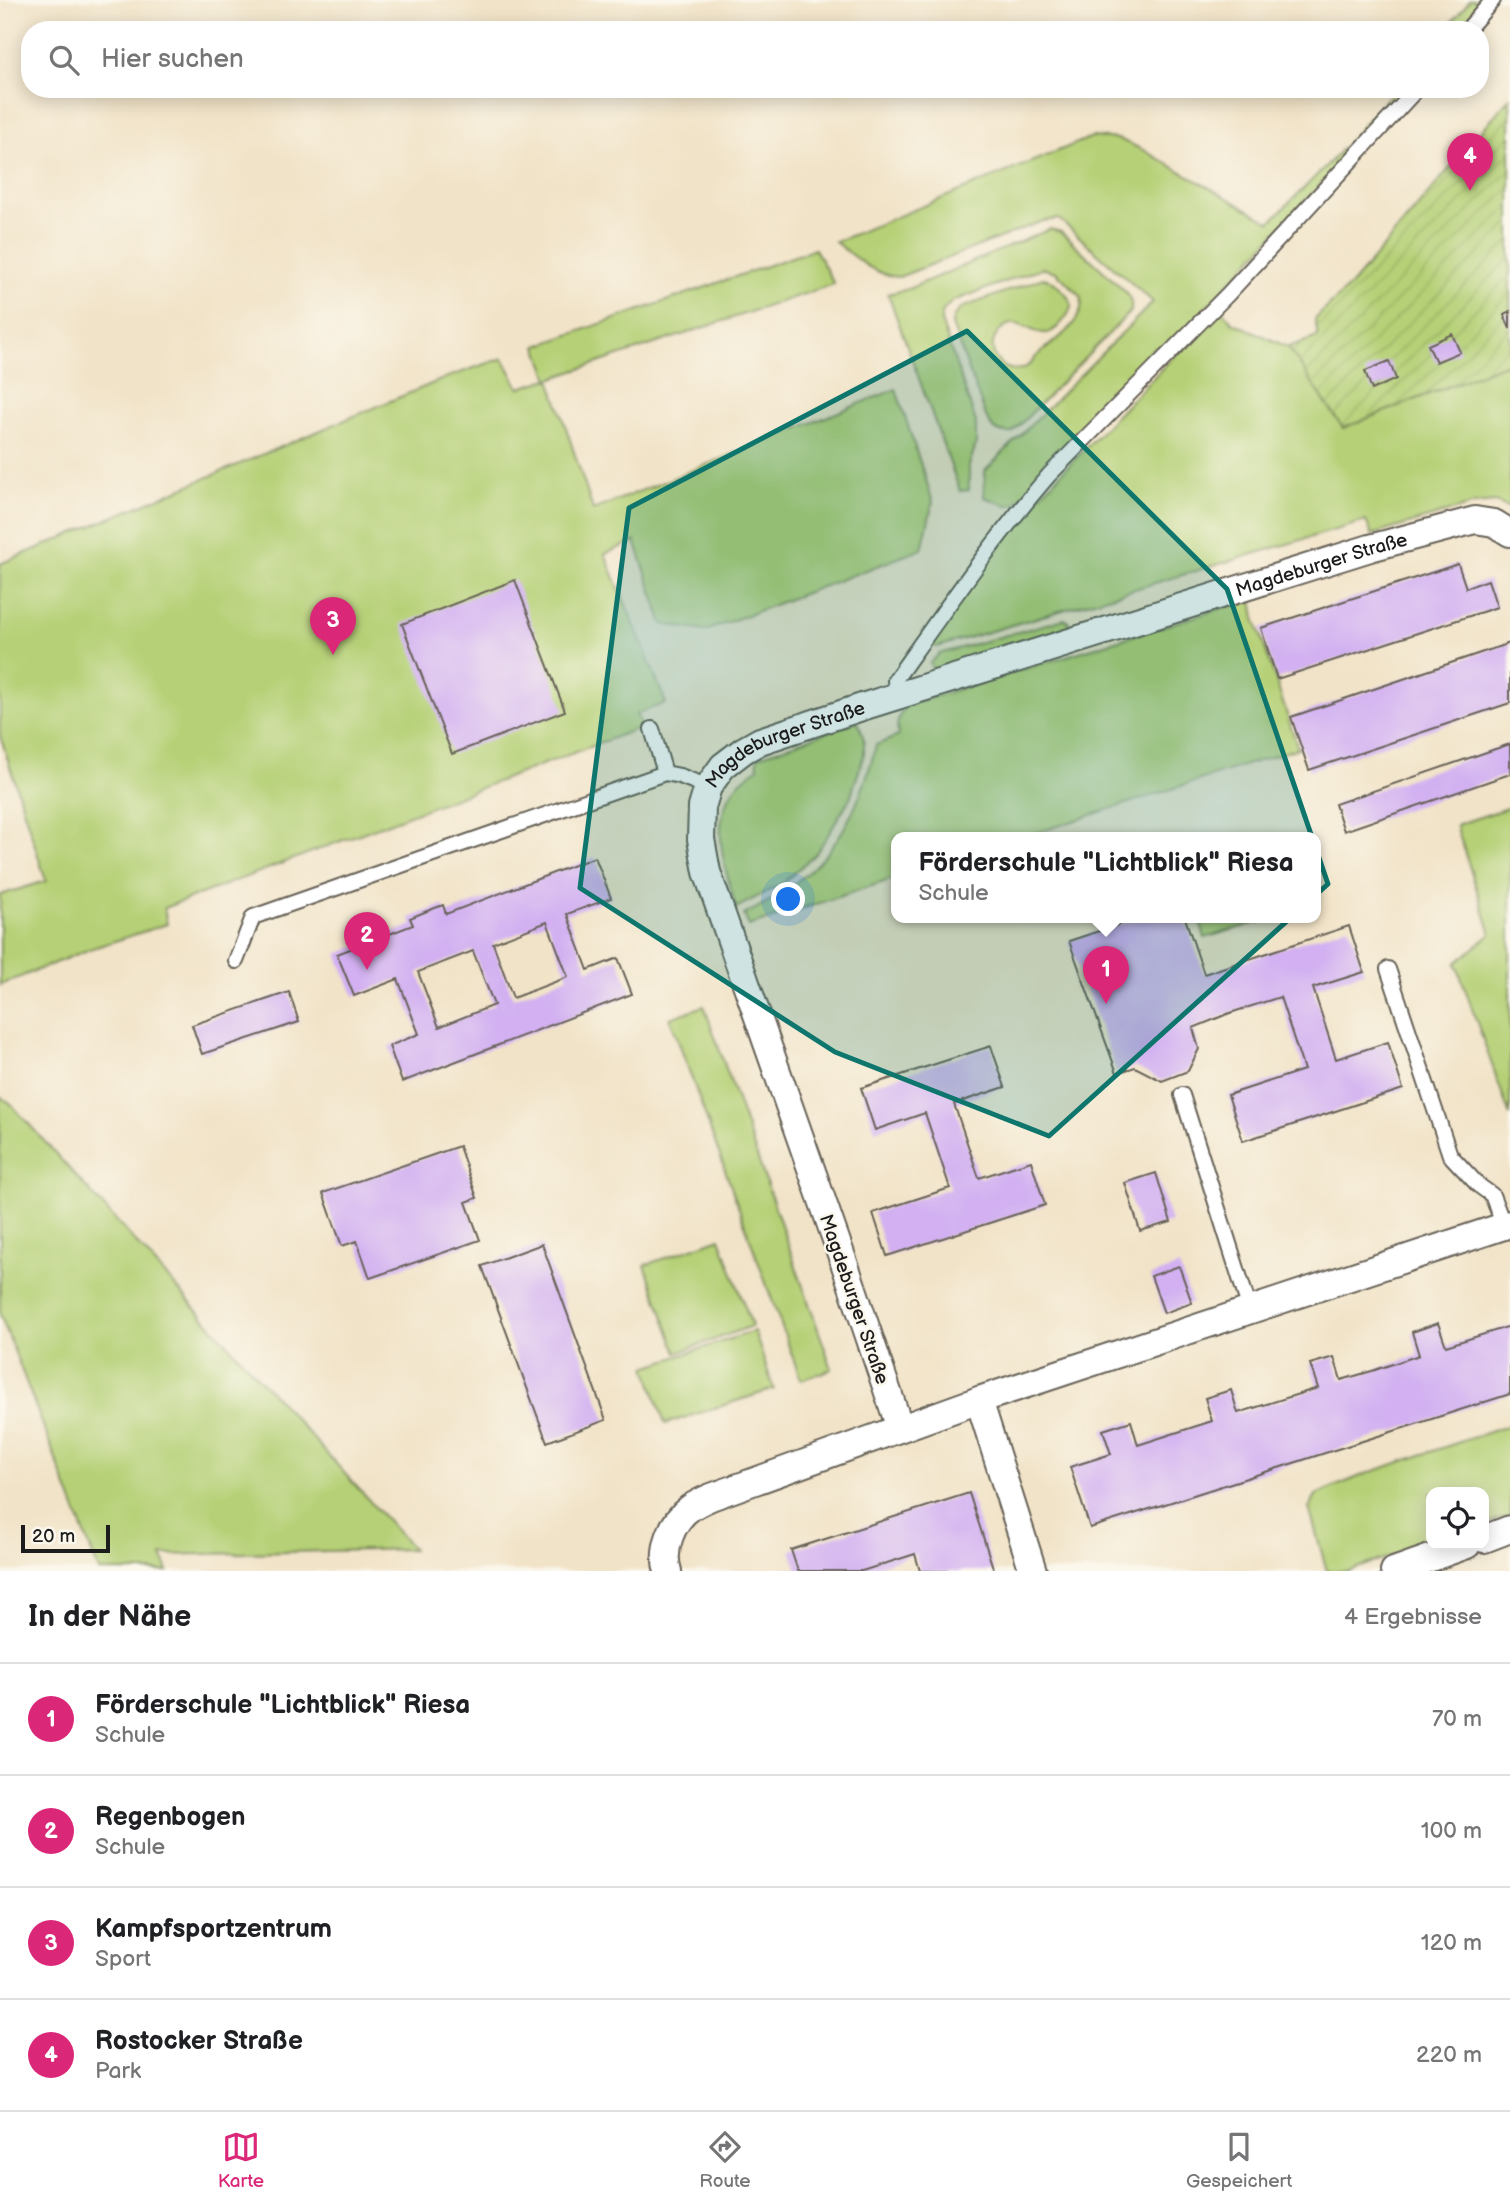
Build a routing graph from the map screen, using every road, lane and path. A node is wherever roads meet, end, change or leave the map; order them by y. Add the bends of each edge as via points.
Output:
1 (1493, 0) edge
2 (1475, 21) edge
3 (1409, 98) edge
4 (1510, 533) edge
5 (897, 698) junction
6 (652, 729) dead end
7 (665, 773) junction
8 (708, 787) junction
9 (236, 961) dead end
10 (1388, 968) dead end
11 (1182, 1095) dead end
12 (1507, 1225) edge
13 (1251, 1310) junction
14 (979, 1400) junction
15 (900, 1428) junction
16 (1510, 1529) edge
17 (1489, 1537) edge
18 (1453, 1550) edge
19 (668, 1571) edge
20 (1033, 1571) edge
21 (1394, 1571) edge

1 - 2 lane
3 - 5 lane via 1228,294 1024,504 895,680
4 - 5 street, Magdeburger Straße via 1494,523 1462,523
5 - 8 street, Magdeburger Straße via 760,741 723,766
6 - 7 lane
7 - 8 lane
7 - 9 lane via 253,917
8 - 15 street, Magdeburger Straße via 701,839 707,872
10 - 12 lane via 1450,1155 1492,1195
11 - 13 lane
12 - 13 street
13 - 14 street
14 - 15 street
14 - 20 street
15 - 19 street via 689,1509 667,1543
16 - 17 street
18 - 21 street

